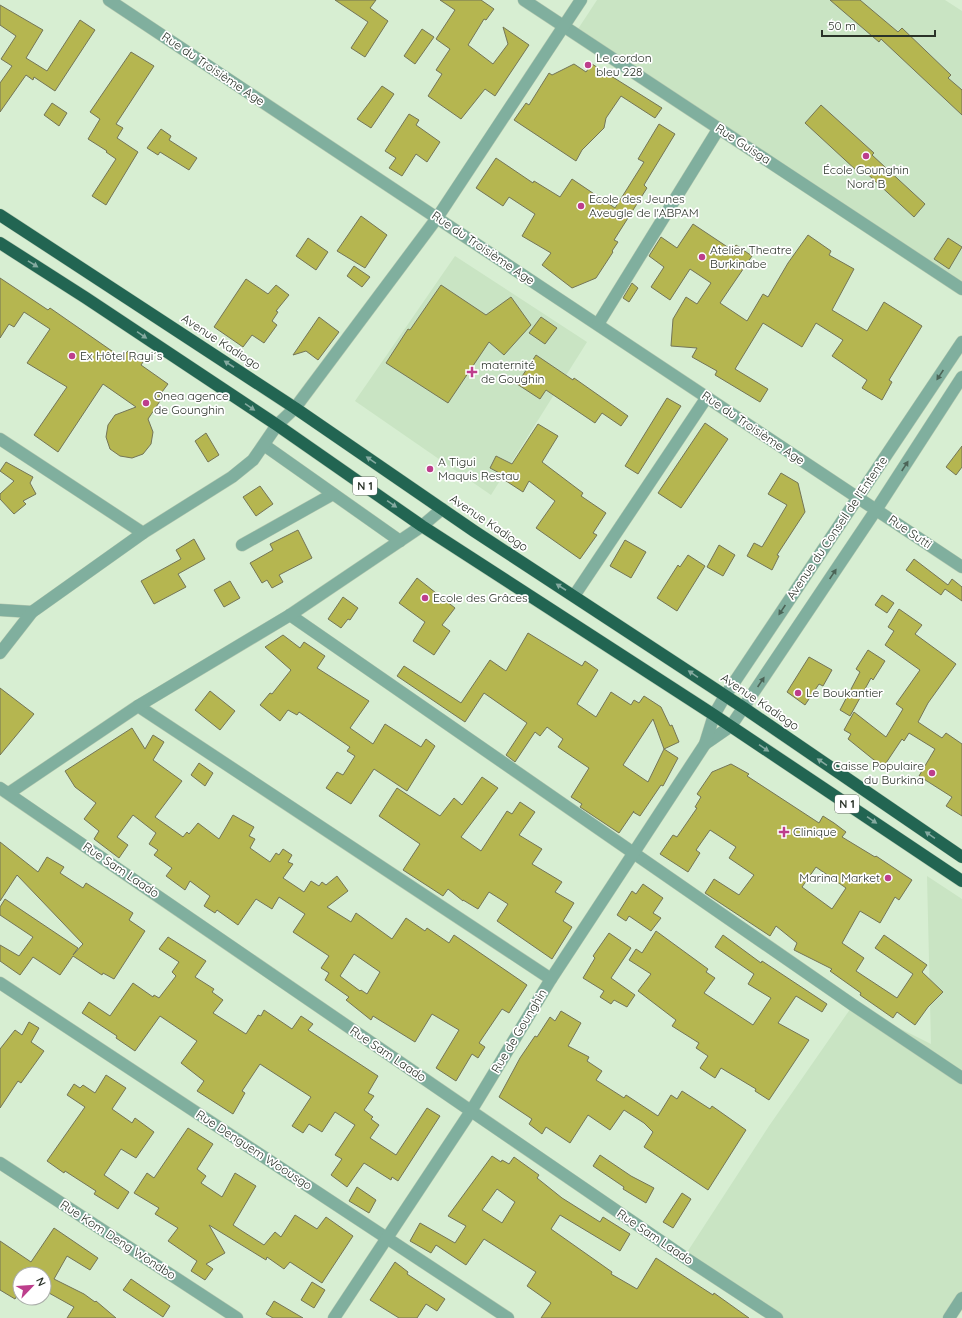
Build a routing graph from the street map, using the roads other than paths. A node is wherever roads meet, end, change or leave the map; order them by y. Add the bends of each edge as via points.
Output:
1 (109, 0) edge
2 (524, 0) edge
3 (580, 0) edge
4 (564, 26) junction
5 (719, 128) junction
6 (0, 215) edge
7 (437, 218) junction
8 (0, 243) edge
9 (962, 289) edge
10 (598, 324) junction
11 (962, 342) edge
12 (962, 377) edge
13 (707, 397) junction
14 (295, 408) junction
15 (277, 425) junction
16 (0, 438) edge
17 (264, 445) junction
18 (333, 494) junction
19 (857, 497) junction
20 (442, 509) junction
21 (876, 510) junction
22 (422, 526) junction
23 (143, 533) junction
24 (400, 541) junction
25 (242, 545) dead end
26 (962, 568) edge
27 (574, 596) junction
28 (0, 610) edge
29 (32, 612) junction
30 (290, 615) junction
31 (0, 653) edge
32 (725, 696) junction
33 (138, 706) junction
34 (744, 708) junction
35 (714, 715) junction
36 (731, 726) junction
37 (705, 744) junction
38 (4, 791) edge
39 (633, 853) junction
40 (962, 857) edge
41 (962, 881) edge
42 (551, 979) junction
43 (0, 983) edge
44 (962, 1078) edge
45 (471, 1111) junction
46 (0, 1163) edge
47 (387, 1237) junction
48 (962, 1298) edge
49 (237, 1318) edge
50 (334, 1318) edge
51 (508, 1318) edge
52 (777, 1318) edge
53 (949, 1318) edge

1 - 7 street, Rue du Troisième Age
2 - 4 street, Rue Guisga
3 - 4 street
4 - 5 street, Rue Guisga
4 - 7 street
5 - 9 street, Rue Guisga
5 - 10 street
14 -> 6 highway, Avenue Kadiogo / N 1
7 - 10 street, Rue du Troisième Age
7 - 14 street
8 -> 15 highway, N 1
10 - 13 street, Rue du Troisième Age
11 -> 19 street, Avenue du Conseil de l'Entente
21 -> 12 street, Avenue du Conseil de l'Entente
13 - 19 street, Rue du Troisième Age
13 - 27 street
14 - 15 street
20 -> 14 highway, Avenue Kadiogo / N 1
15 - 17 street
15 -> 22 highway, N 1
16 - 23 street
17 - 18 street
17 - 23 street via 253,460 232,477
18 - 24 street
18 - 25 street
19 - 21 street, Rue Sutti
19 -> 32 street, Avenue du Conseil de l'Entente
20 - 22 street
27 -> 20 highway, Avenue Kadiogo / N 1
21 - 26 street, Rue Sutti
34 -> 21 street, Avenue du Conseil de l'Entente
22 - 24 street
22 - 35 highway, N 1
23 - 29 street
24 - 30 street
32 -> 27 highway, Avenue Kadiogo / N 1
28 - 29 street
29 - 31 street
30 - 33 street
30 - 39 street
32 - 34 highway, Avenue Kadiogo / N 1
32 - 35 street, Avenue du Conseil de l'Entente
33 - 38 street
33 - 42 street
34 - 36 street, Avenue du Conseil de l'Entente
40 -> 34 highway, Avenue Kadiogo / N 1
35 - 36 highway, N 1
35 - 37 street, Rue de Gounghin
36 - 37 street, Rue de Gounghin
36 -> 41 highway, N 1
37 - 39 street, Rue de Gounghin
38 - 45 street, Rue Sam Laado
39 - 42 street, Rue de Gounghin
39 - 44 street
42 - 45 street, Rue de Gounghin
43 - 47 street, Rue Denguem Woousgo
45 - 47 street, Rue de Gounghin
45 - 52 street, Rue Sam Laado
46 - 49 street, Rue Kom Deng Wondbo
47 - 50 street, Rue de Gounghin
47 - 51 street, Rue Denguem Woousgo
48 - 53 street

